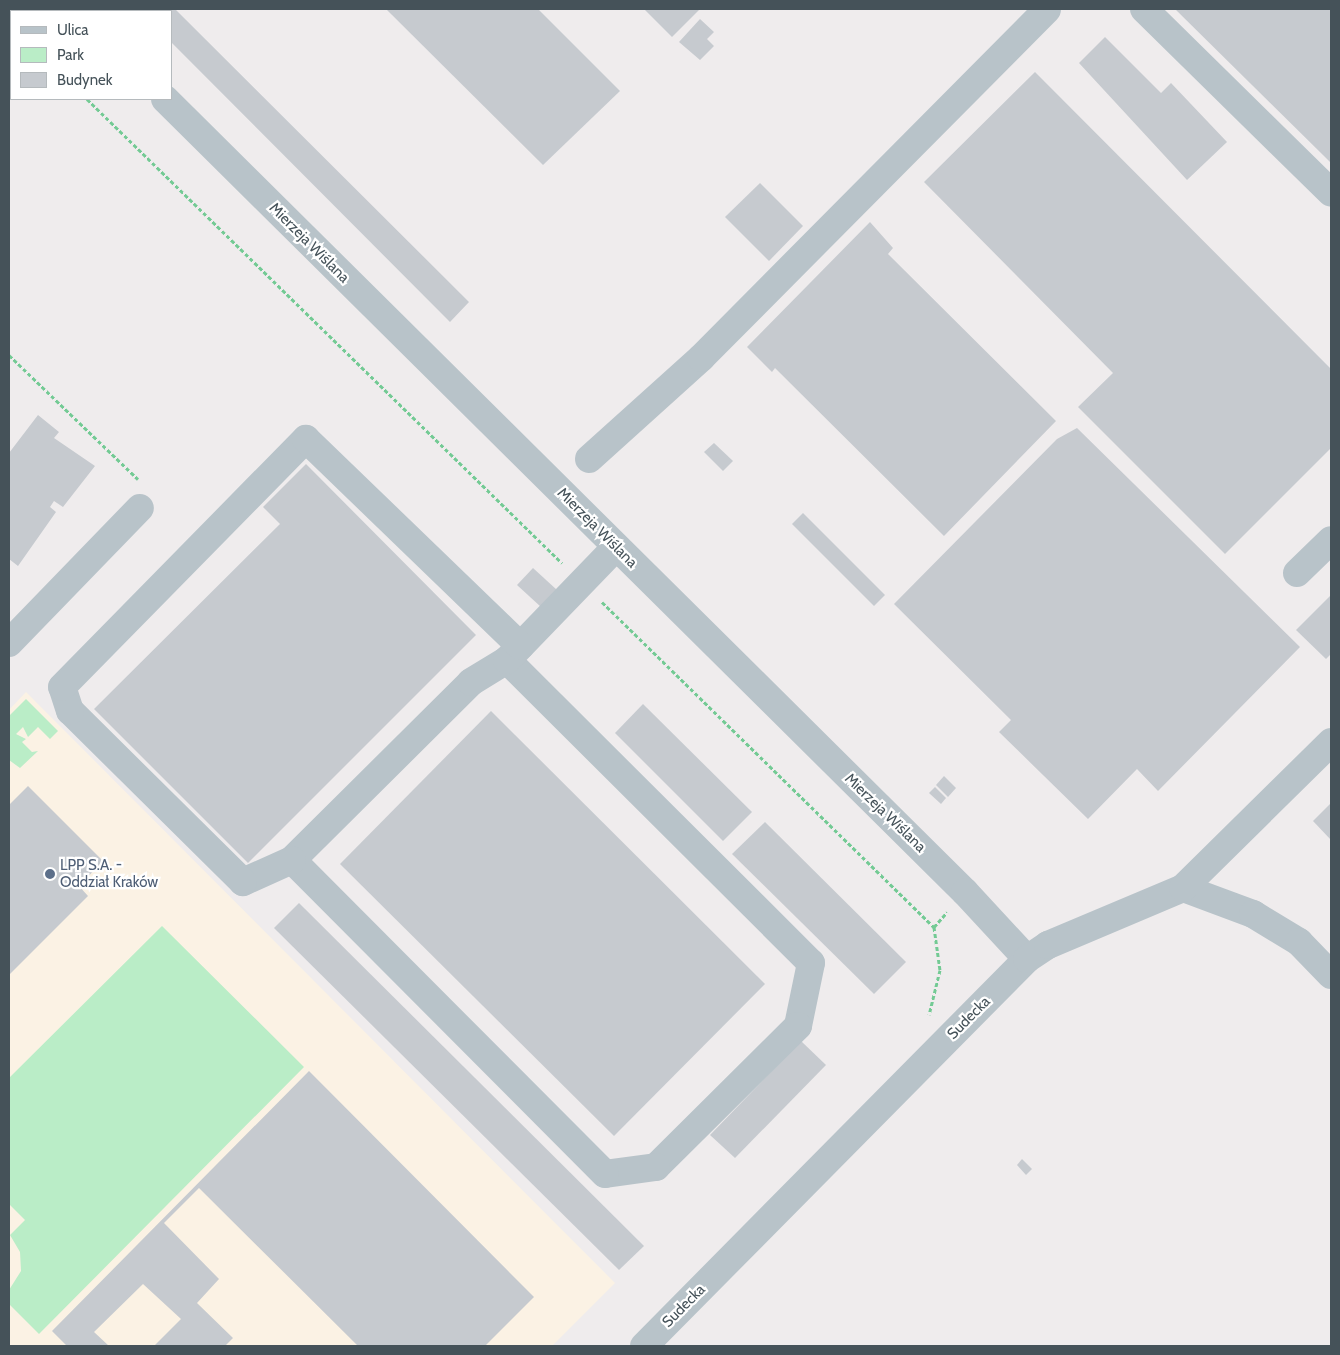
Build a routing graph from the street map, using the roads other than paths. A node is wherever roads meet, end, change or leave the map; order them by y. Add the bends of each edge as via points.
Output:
1 (1047, 9) edge
2 (1144, 9) edge
3 (166, 100) edge
4 (1331, 193) edge
5 (588, 459) dead end
6 (140, 508) dead end
7 (1331, 540) edge
8 (616, 547) junction
9 (1297, 573) dead end
10 (9, 643) edge
11 (514, 653) junction
12 (1331, 742) edge
13 (292, 860) junction
14 (1183, 888) junction
15 (1027, 959) junction
16 (1331, 974) edge
17 (644, 1346) edge

1 - 5 street via 701,358
2 - 4 street
3 - 8 street, Mierzeja Wiślana
6 - 10 street
7 - 9 street
8 - 11 street
8 - 15 street, Mierzeja Wiślana via 965,892
11 - 13 street via 471,682
11 - 13 street via 306,439 62,688 70,711 243,882
11 - 13 street via 811,963 798,1026 656,1167 605,1174
12 - 14 street, Sudecka
14 - 15 street, Sudecka via 1048,945
14 - 16 street via 1253,914 1298,942
15 - 17 street, Sudecka

